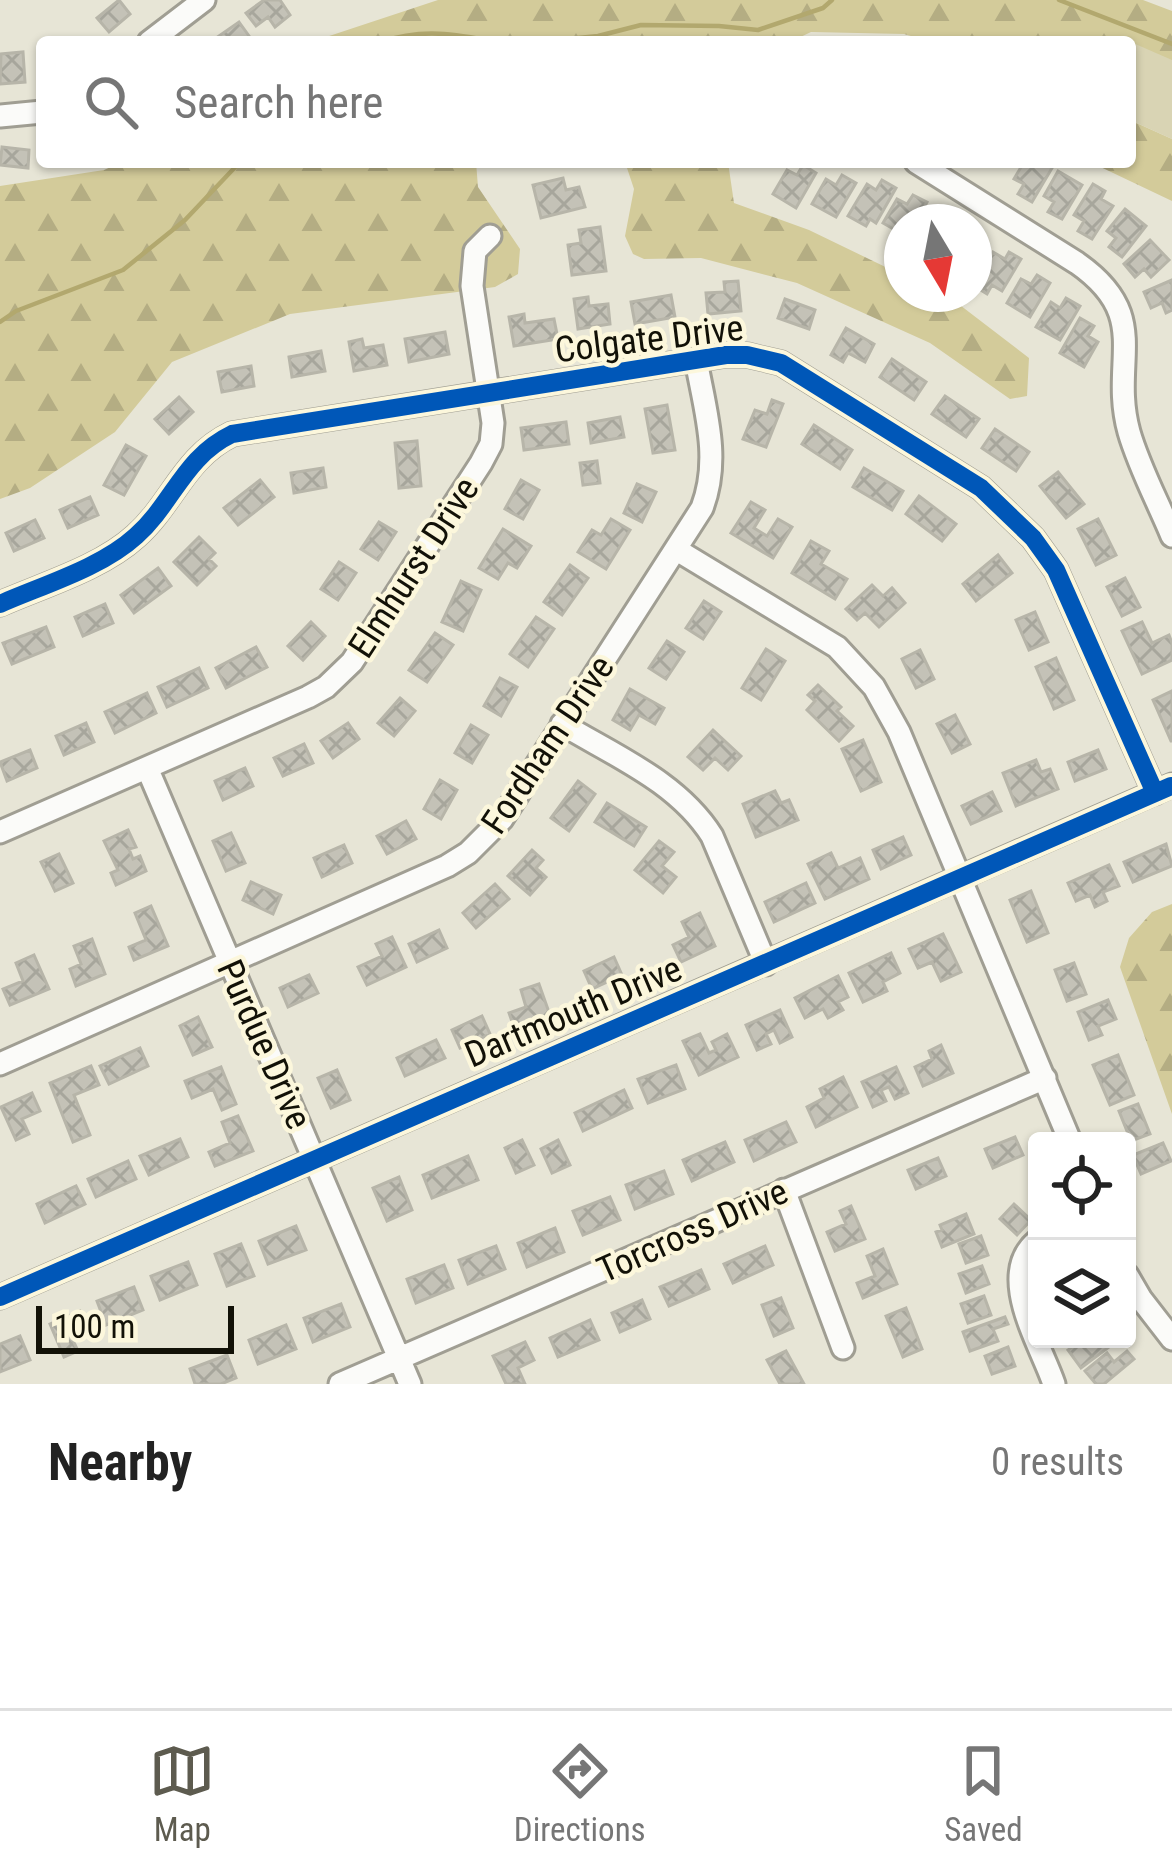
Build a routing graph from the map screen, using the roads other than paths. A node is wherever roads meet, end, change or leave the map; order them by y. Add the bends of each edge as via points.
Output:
1 (204, 0) edge
2 (157, 36) edge
3 (36, 113) edge
4 (0, 116) edge
5 (926, 168) edge
6 (490, 236) dead end
7 (696, 360) junction
8 (490, 393) junction
9 (1172, 536) edge
10 (677, 550) junction
11 (0, 604) edge
12 (562, 724) junction
13 (148, 770) junction
14 (1163, 789) edge
15 (0, 832) edge
16 (960, 878) junction
17 (230, 962) junction
18 (766, 964) junction
19 (0, 1064) edge
20 (1045, 1078) junction
21 (1066, 1132) edge
22 (316, 1159) junction
23 (784, 1190) junction
24 (1028, 1251) edge
25 (1136, 1290) edge
26 (0, 1297) edge
27 (1028, 1314) edge
28 (1172, 1339) edge
29 (843, 1348) dead end
30 (1041, 1348) edge
31 (400, 1358) junction
32 (1055, 1382) edge
33 (340, 1384) edge
34 (410, 1384) edge

1 - 2 street
3 - 4 street
5 - 9 street via 1077,263 1109,292 1126,340 1130,435
6 - 8 street, Elmhurst Drive via 475,251 472,286
7 - 8 street, Colgate Drive
7 - 10 street, Fordham Drive via 711,476
7 - 14 street, Colgate Drive via 747,355 781,362 1009,512 1056,570
8 - 11 street, Colgate Drive via 232,434 193,462 132,540
8 - 13 street, Elmhurst Drive via 493,432 481,463 352,662 308,698
10 - 12 street, Fordham Drive
10 - 16 street via 820,635 856,666 887,707
12 - 17 street, Fordham Drive via 502,819 468,854
12 - 18 street via 668,788 700,818
13 - 15 street, Elmhurst Drive
13 - 17 street, Purdue Drive
14 - 16 street, Dartmouth Drive
16 - 18 street, Dartmouth Drive
16 - 20 street
17 - 19 street, Fordham Drive
17 - 22 street, Purdue Drive
18 - 22 street, Dartmouth Drive
20 - 21 street
20 - 23 street, Torcross Drive
22 - 26 street, Dartmouth Drive
22 - 31 street, Purdue Drive
23 - 29 street
23 - 31 street, Torcross Drive
24 - 27 street via 1019,1292
25 - 28 street
30 - 32 street
31 - 33 street, Torcross Drive
31 - 34 street, Purdue Drive

